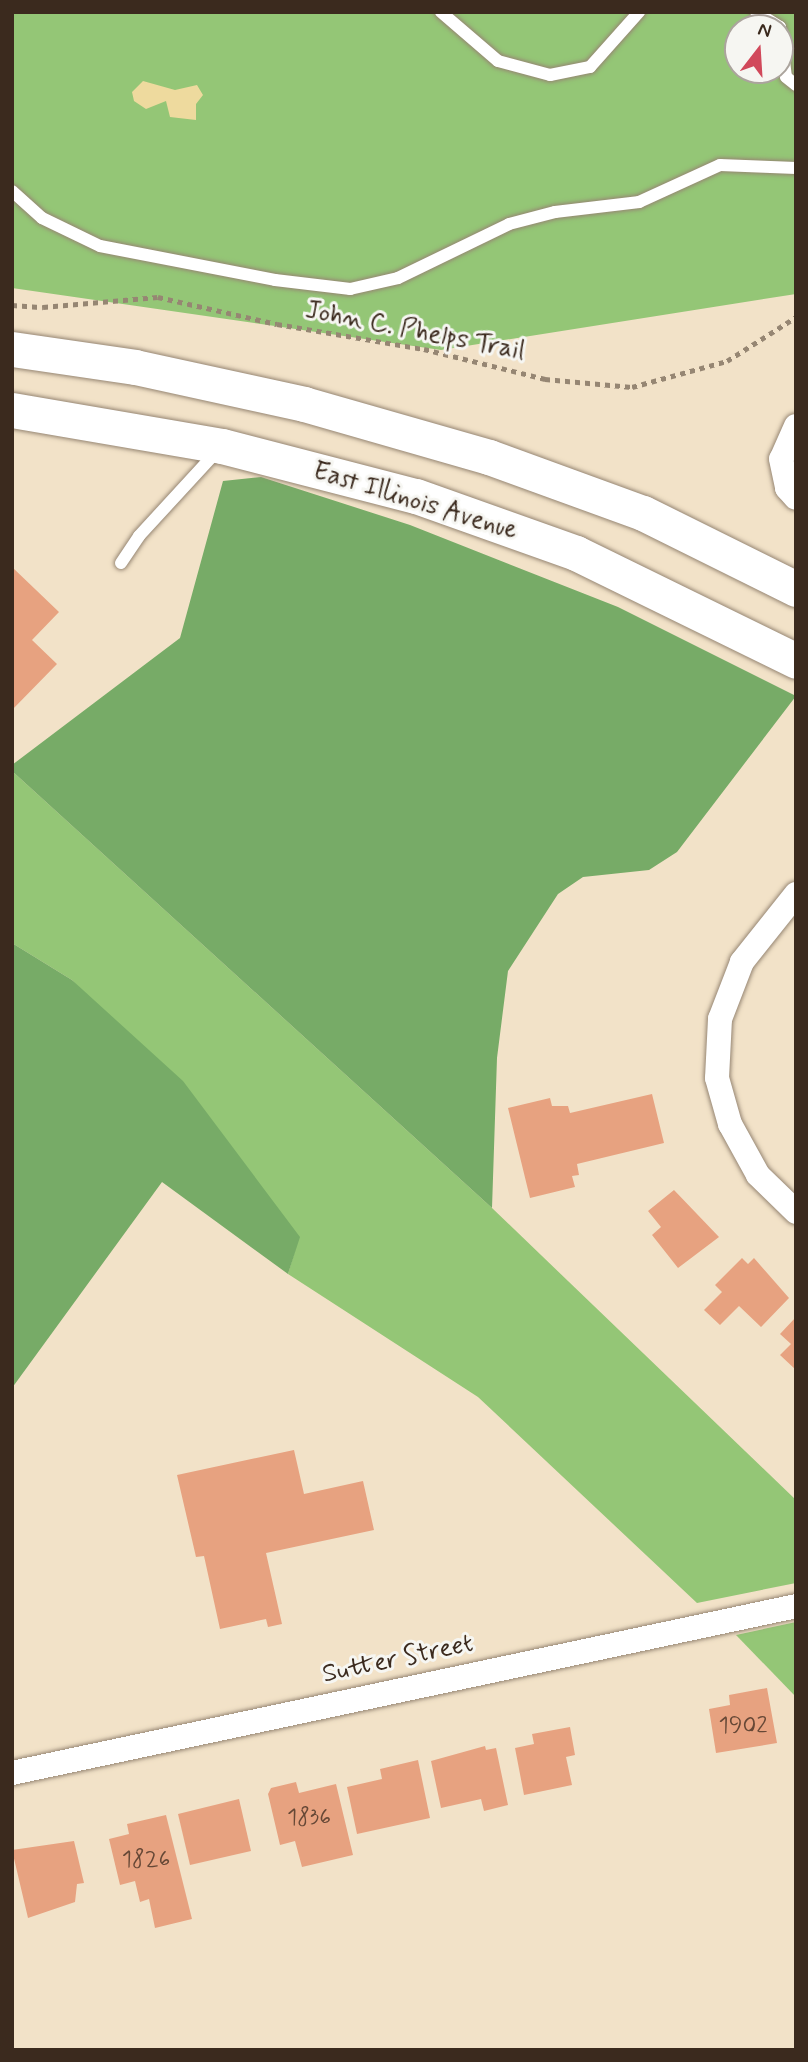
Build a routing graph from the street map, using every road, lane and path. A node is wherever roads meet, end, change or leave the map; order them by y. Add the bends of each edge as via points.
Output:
1 (441, 12) edge
2 (639, 12) edge
3 (756, 12) edge
4 (796, 85) edge
5 (796, 168) edge
6 (12, 191) edge
7 (12, 305) edge
8 (796, 317) edge
9 (12, 349) edge
10 (12, 410) edge
11 (796, 426) edge
12 (222, 446) junction
13 (796, 498) edge
14 (121, 563) dead end
15 (796, 589) edge
16 (796, 661) edge
17 (796, 894) edge
18 (796, 1212) edge
19 (796, 1605) edge
20 (12, 1773) edge

1 - 2 lane via 498,61 550,75 590,67
3 - 4 lane via 780,27 786,77
5 - 6 lane via 720,165 639,202 555,212 509,224 398,278 350,289 275,280 100,246 42,218
7 - 8 path, John C. Phelps Trail via 158,298 424,349 545,379 632,387 727,361
9 - 15 main road via 135,367 304,404 489,457 643,513
10 - 12 main road, East Illinois Avenue
11 - 13 street via 781,459 787,488
12 - 14 lane via 139,536
12 - 16 main road, East Illinois Avenue via 416,496 576,553
17 - 18 street via 742,962 720,1019 717,1078 730,1124 758,1175
19 - 20 street, Sutter Street

